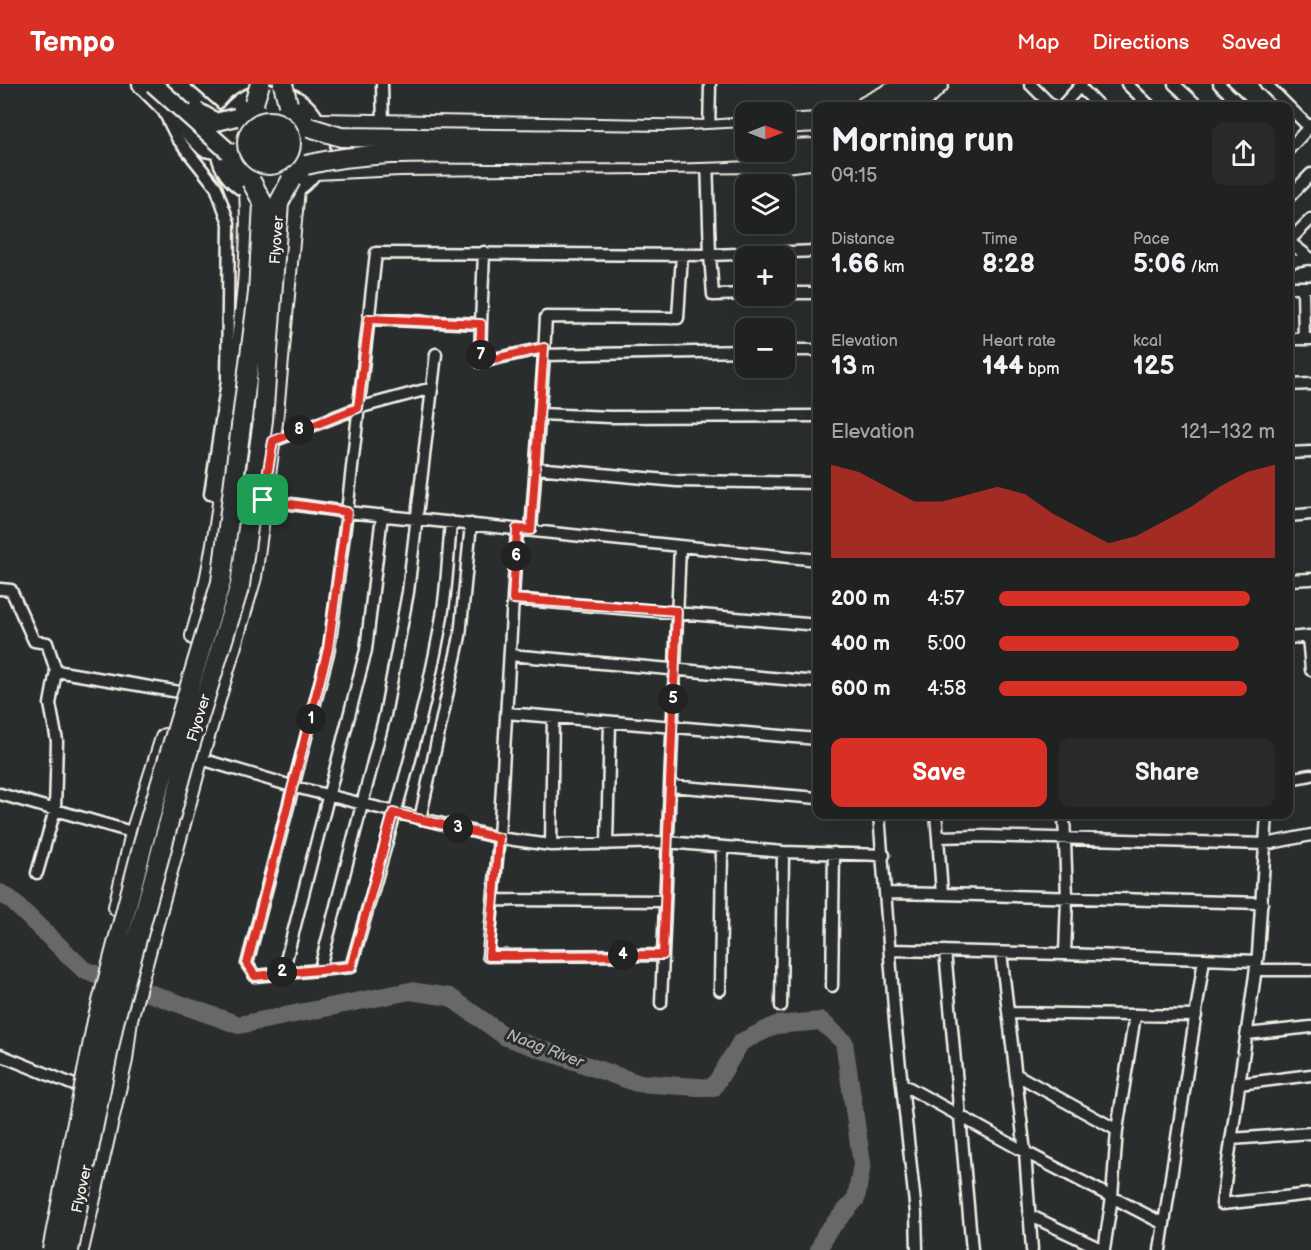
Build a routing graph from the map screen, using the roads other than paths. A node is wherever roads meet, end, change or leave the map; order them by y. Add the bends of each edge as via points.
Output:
1 (141, 84) edge
2 (153, 84) edge
3 (168, 84) edge
4 (176, 84) edge
5 (260, 84) edge
6 (382, 84) edge
7 (710, 84) edge
8 (907, 84) edge
9 (920, 84) edge
10 (939, 84) edge
11 (954, 84) edge
12 (1029, 84) edge
13 (1127, 84) edge
14 (1174, 84) edge
15 (1219, 84) edge
16 (1266, 84) edge
17 (1081, 86) edge
18 (289, 93) edge
19 (249, 95) edge
20 (159, 102) junction
21 (873, 102) edge
22 (902, 102) edge
23 (921, 102) edge
24 (936, 102) edge
25 (1048, 102) edge
26 (1066, 102) edge
27 (1095, 102) edge
28 (1146, 102) edge
29 (1193, 102) edge
30 (1238, 102) edge
31 (1285, 102) edge
32 (1293, 110) edge
33 (232, 115) junction
34 (813, 122) edge
35 (795, 123) edge
36 (382, 124) junction
37 (313, 125) junction
38 (1310, 126) edge
39 (735, 129) edge
40 (710, 130) junction
41 (813, 134) edge
42 (795, 135) edge
43 (735, 138) edge
44 (1293, 145) edge
45 (813, 148) edge
46 (795, 149) edge
47 (217, 150) junction
48 (735, 152) edge
49 (813, 160) edge
50 (707, 165) junction
51 (310, 168) junction
52 (1311, 174) edge
53 (293, 185) junction
54 (250, 186) junction
55 (1293, 193) edge
56 (1311, 219) edge
57 (251, 230) junction
58 (1293, 238) edge
59 (1293, 245) edge
60 (813, 251) edge
61 (484, 252) junction
62 (682, 255) junction
63 (710, 255) junction
64 (1310, 259) edge
65 (1293, 261) edge
66 (1307, 287) edge
67 (795, 293) edge
68 (813, 293) edge
69 (735, 294) edge
70 (244, 309) junction
71 (282, 312) junction
72 (369, 319) junction
73 (481, 324) junction
74 (1308, 339) edge
75 (795, 350) edge
76 (813, 350) edge
77 (544, 351) junction
78 (735, 351) edge
79 (436, 354) dead end
80 (1311, 384) edge
81 (1293, 385) edge
82 (432, 388) junction
83 (358, 408) junction
84 (540, 414) junction
85 (813, 416) edge
86 (1311, 452) edge
87 (1293, 453) edge
88 (536, 468) junction
89 (813, 483) edge
90 (224, 496) junction
91 (263, 500) junction
92 (347, 512) junction
93 (1311, 514) edge
94 (382, 515) junction
95 (1293, 516) edge
96 (417, 519) junction
97 (451, 522) junction
98 (471, 524) junction
99 (517, 529) junction
100 (531, 530) junction
101 (680, 546) junction
102 (813, 559) edge
103 (1311, 579) edge
104 (1293, 580) edge
105 (0, 589) edge
106 (513, 599) junction
107 (677, 611) junction
108 (813, 625) edge
109 (1310, 636) edge
110 (1293, 638) edge
111 (510, 655) junction
112 (675, 668) junction
113 (1311, 670) edge
114 (56, 671) junction
115 (813, 682) edge
116 (179, 692) junction
117 (506, 713) junction
118 (553, 717) junction
119 (610, 722) junction
120 (672, 728) junction
121 (813, 739) edge
122 (160, 755) junction
123 (199, 757) junction
124 (1311, 774) edge
125 (1293, 778) edge
126 (670, 786) junction
127 (295, 787) junction
128 (0, 794) edge
129 (328, 795) junction
130 (813, 798) edge
131 (361, 804) junction
132 (56, 810) junction
133 (393, 813) junction
134 (420, 819) junction
135 (880, 819) edge
136 (936, 819) edge
137 (1064, 819) edge
138 (1267, 819) edge
139 (135, 833) junction
140 (1311, 835) edge
141 (938, 837) junction
142 (499, 838) junction
143 (1065, 838) junction
144 (667, 842) junction
145 (607, 844) junction
146 (1266, 844) junction
147 (551, 845) junction
148 (722, 847) junction
149 (783, 852) junction
150 (834, 853) junction
151 (884, 855) junction
152 (37, 873) dead end
153 (886, 893) junction
154 (942, 894) junction
155 (1067, 897) junction
156 (494, 900) junction
157 (665, 901) junction
158 (1262, 903) junction
159 (891, 950) junction
160 (945, 951) junction
161 (1001, 953) junction
162 (1065, 954) junction
163 (663, 955) junction
164 (1204, 959) junction
165 (1257, 965) junction
166 (320, 968) junction
167 (1311, 970) edge
168 (283, 972) junction
169 (832, 986) dead end
170 (720, 990) dead end
171 (661, 1003) dead end
172 (781, 1006) dead end
173 (93, 1010) junction
174 (1009, 1013) junction
175 (1135, 1015) junction
176 (1196, 1016) junction
177 (128, 1019) junction
178 (1311, 1027) edge
179 (1247, 1034) junction
180 (0, 1055) edge
181 (1017, 1075) junction
182 (1311, 1075) edge
183 (902, 1084) junction
184 (1239, 1084) junction
185 (79, 1087) junction
186 (959, 1115) junction
187 (1117, 1130) junction
188 (1311, 1133) edge
189 (1231, 1139) junction
190 (1026, 1152) junction
191 (1311, 1194) edge
192 (1112, 1197) junction
193 (1029, 1215) junction
194 (1164, 1224) junction
195 (50, 1250) edge
196 (69, 1250) edge
197 (79, 1250) edge
198 (917, 1250) edge
199 (972, 1250) edge
200 (1032, 1250) edge
201 (1103, 1250) edge
202 (1160, 1250) edge

1 - 20 main road
2 - 47 main road, bridge
3 - 33 main road, bridge via 199,113 216,122
4 - 33 main road via 214,117
5 - 19 highway, bridge
6 - 36 street
7 - 40 street
8 - 21 highway
9 - 22 highway
10 - 23 highway
11 - 24 highway
12 - 25 street
13 - 28 street
14 - 29 street
15 - 30 street
16 - 31 street
17 - 26 street
17 - 27 street
18 - 19 highway via 277,101
18 - 37 highway
19 - 33 highway
20 - 47 main road
20 - 90 street via 177,138 216,188 229,223 227,381 210,494
32 - 38 street
33 - 47 highway via 227,139
34 - 35 highway
36 - 37 highway
36 - 40 highway
37 - 43 highway, bridge via 341,137 669,141
37 - 51 highway
38 - 44 street
39 - 40 highway
40 - 50 street
41 - 42 highway
45 - 46 highway
47 - 54 highway, Flyover
47 - 57 main road
48 - 51 highway, bridge via 341,157
49 - 50 highway
50 - 51 highway
50 - 63 street
51 - 53 highway, Flyover
52 - 55 street
53 - 54 highway
53 - 71 highway
53 - 196 highway, Flyover, bridge via 279,203 263,420 240,585 184,767 114,1023
54 - 57 highway
54 - 195 highway, Flyover, bridge via 263,203 258,293 221,582 148,825 97,1021
56 - 58 street
57 - 70 highway
59 - 64 street
60 - 63 street
61 - 62 street
61 - 72 street via 376,253
61 - 73 street
62 - 63 street
62 - 77 street via 678,318 546,317
63 - 69 street via 713,295
64 - 65 street
66 - 74 street
67 - 68 street
70 - 71 highway
70 - 90 highway
71 - 91 highway
72 - 73 street
72 - 83 street
73 - 77 street via 480,362
75 - 76 street
77 - 78 street
77 - 84 street
79 - 82 street
80 - 81 street
82 - 83 street
82 - 96 street
83 - 91 street via 273,441
83 - 92 street
84 - 85 street
84 - 88 street
86 - 87 street
88 - 89 street via 677,481
88 - 100 street
90 - 91 street
90 - 116 highway via 202,613
91 - 92 street
91 - 123 highway via 252,577
92 - 94 street
92 - 127 street via 328,649
93 - 95 street
94 - 96 street
94 - 129 street via 366,650
96 - 97 street
96 - 131 street via 387,704
97 - 98 street
97 - 133 street via 442,620 417,738
98 - 99 street
98 - 134 street via 460,636
99 - 100 street
99 - 106 street
100 - 101 street
101 - 102 street
101 - 107 street
103 - 104 street
105 - 114 street via 11,590 34,641 47,643
106 - 107 street
106 - 111 street
107 - 108 street
107 - 112 street
109 - 110 street
109 - 113 street
111 - 112 street
111 - 117 street
112 - 115 street
112 - 120 street
114 - 116 street
114 - 132 street via 50,704 57,741
116 - 122 highway
117 - 118 street
117 - 142 street
118 - 119 street
118 - 147 street
119 - 120 street
119 - 145 street
120 - 121 street
120 - 126 street
122 - 123 street
122 - 139 highway
123 - 127 street
123 - 177 highway
124 - 125 street
126 - 130 street
126 - 144 street
127 - 129 street
127 - 168 street via 247,964 255,976
128 - 132 street
129 - 131 street
129 - 168 street
131 - 133 street
131 - 166 street
132 - 139 street
132 - 152 street
133 - 134 street
133 - 166 street via 351,967
134 - 142 street
135 - 151 street
136 - 141 street
137 - 143 street
138 - 146 street
139 - 173 highway
140 - 146 street
141 - 143 street
141 - 154 street
142 - 147 street
142 - 156 street
143 - 146 street
143 - 155 street
144 - 145 street
144 - 148 street
144 - 157 street
145 - 147 street
146 - 158 street
148 - 149 street
148 - 170 street
149 - 150 street
149 - 172 street
150 - 151 street
150 - 169 street
151 - 153 street
153 - 154 street
153 - 159 street
154 - 155 street
155 - 158 street
155 - 162 street
156 - 157 street
156 - 163 street via 489,956
157 - 163 street
158 - 165 street
159 - 160 street
159 - 183 street
160 - 161 street
160 - 186 street
161 - 162 street
161 - 174 street
162 - 164 street
163 - 171 street
164 - 165 street
164 - 176 street
165 - 167 street
165 - 179 street
166 - 168 street
173 - 177 highway
173 - 185 highway
174 - 175 street
174 - 181 street
175 - 176 street
175 - 187 street
176 - 194 street
177 - 197 highway via 123,1060
178 - 179 street
179 - 184 street
180 - 185 street
181 - 187 street
181 - 190 street
182 - 184 street
183 - 186 street
183 - 198 street
184 - 189 street
185 - 195 highway
186 - 190 street
186 - 199 street
187 - 192 street
188 - 189 street
189 - 191 street via 1222,1204
190 - 192 street
190 - 193 street
192 - 194 street
192 - 201 street
193 - 200 street
193 - 201 street
194 - 202 street

